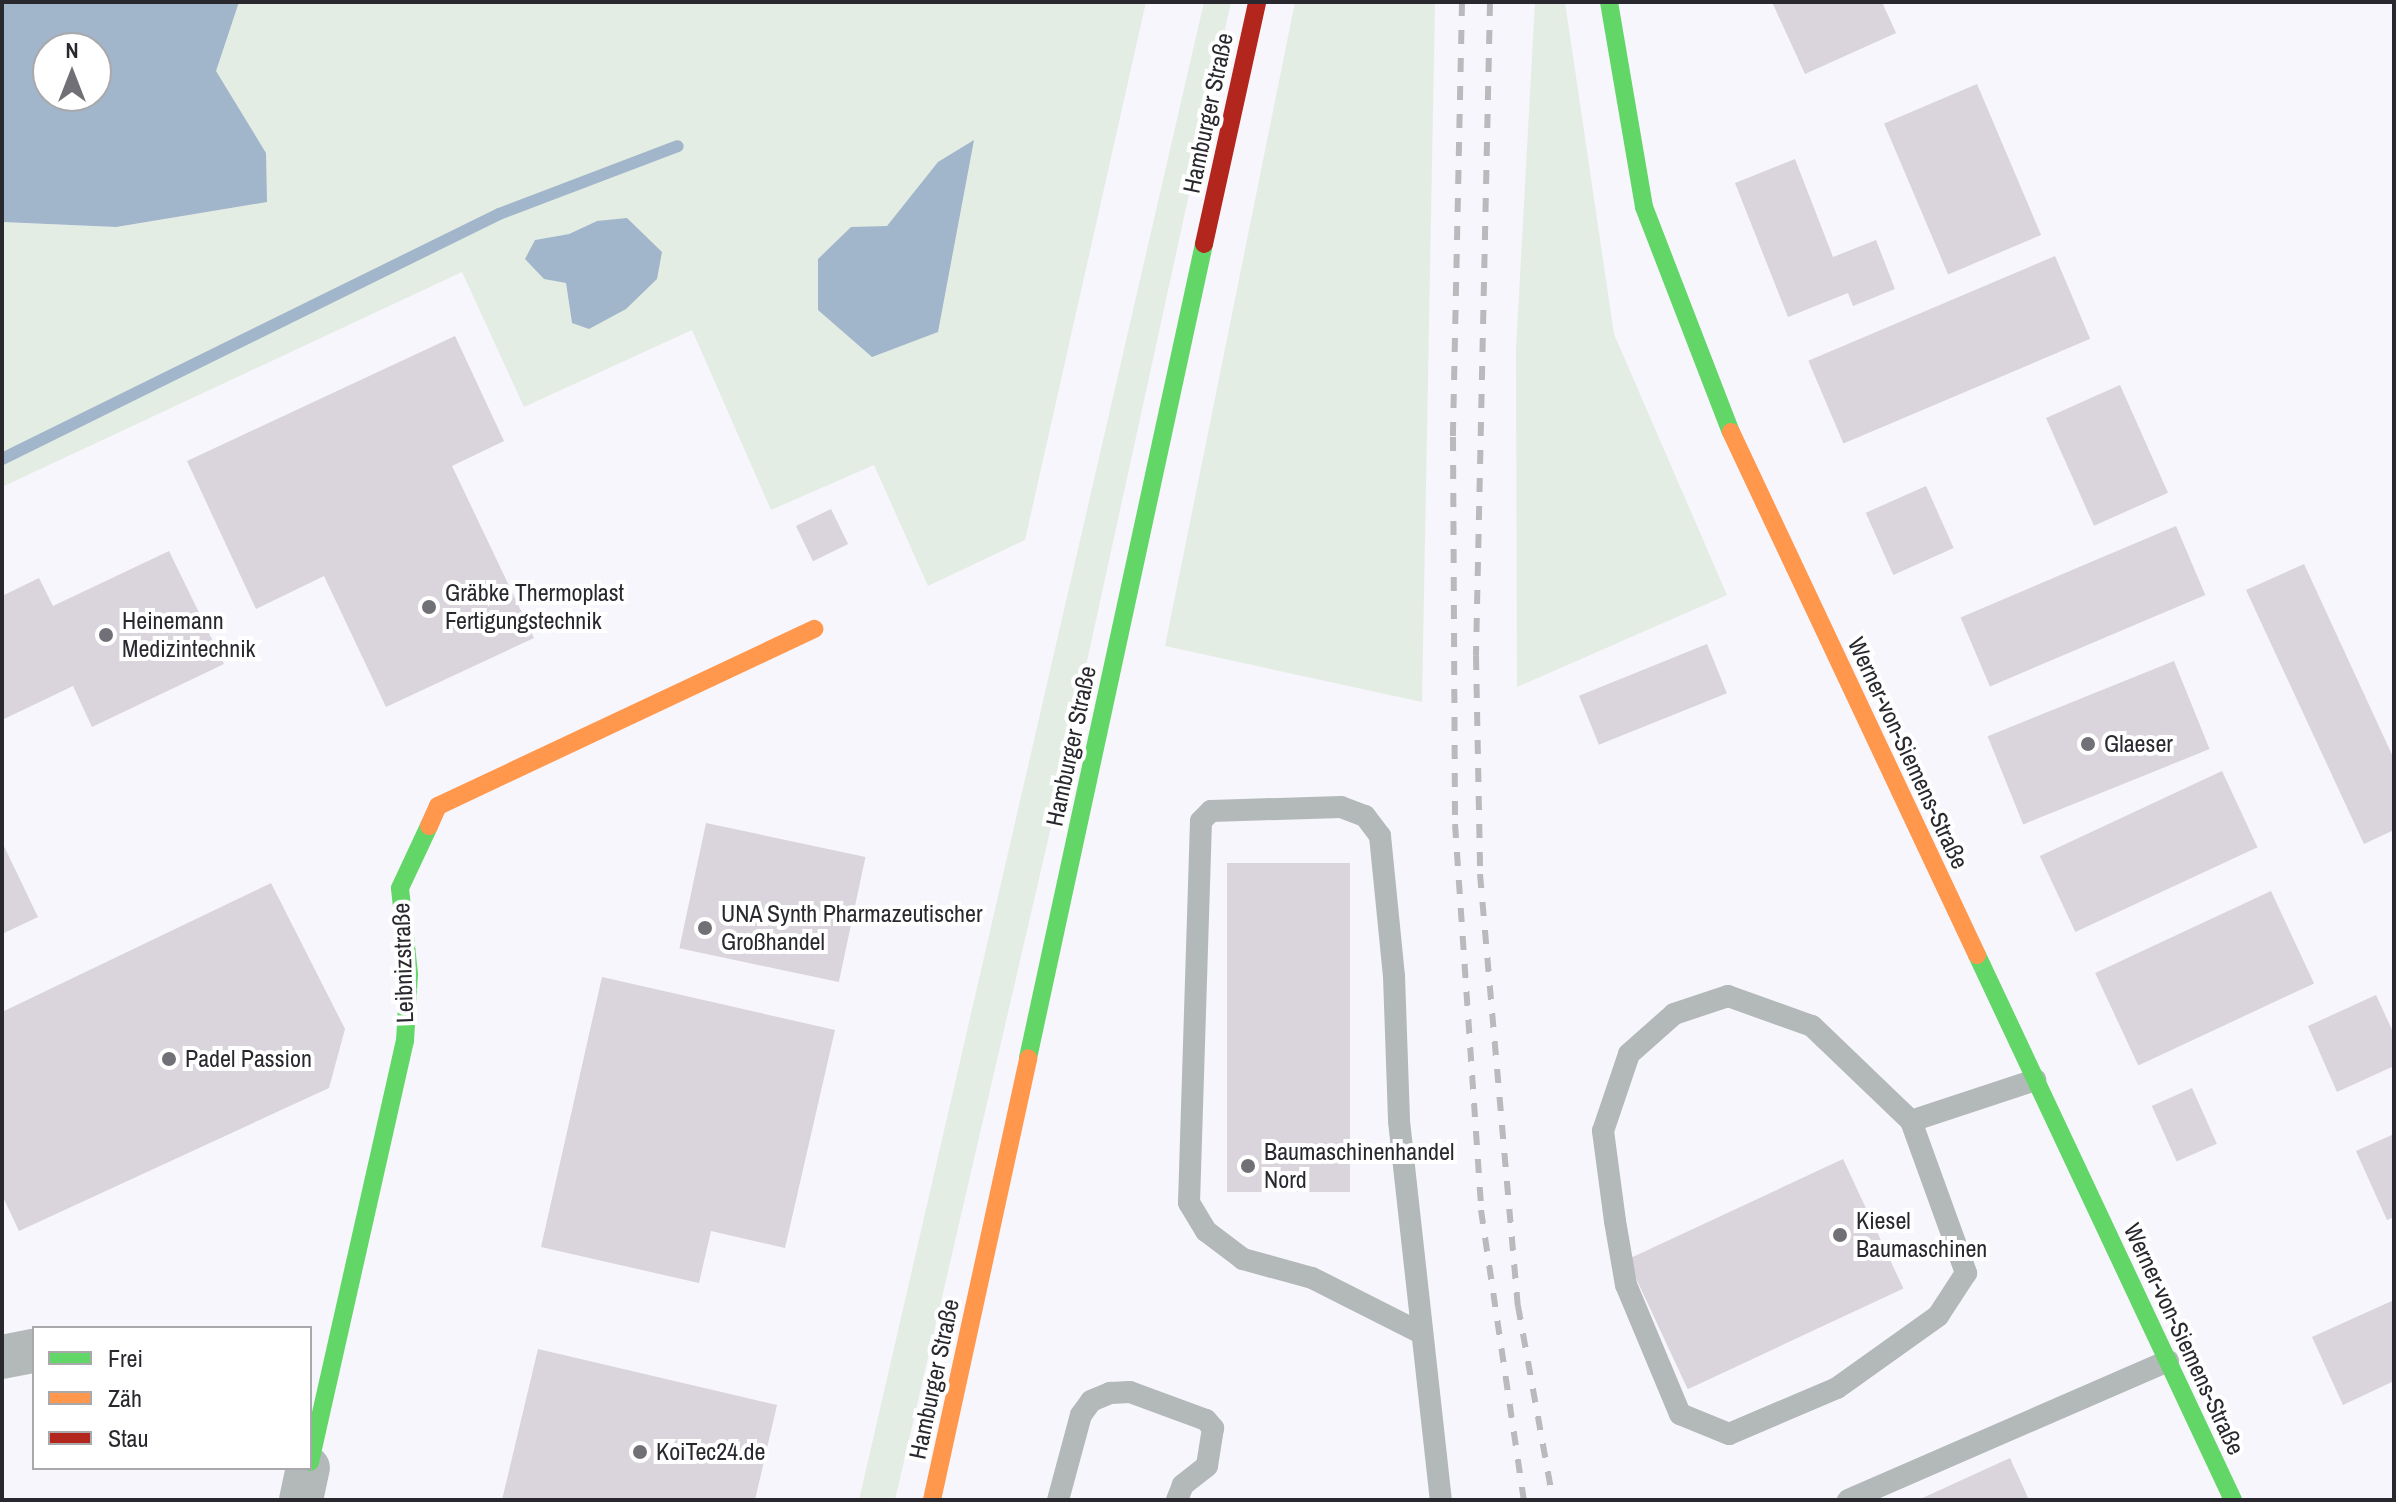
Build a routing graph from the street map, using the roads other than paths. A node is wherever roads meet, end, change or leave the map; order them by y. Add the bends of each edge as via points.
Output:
1 (1257, 2) edge
2 (1609, 2) edge
3 (814, 629) dead end
4 (2035, 1080) junction
5 (1911, 1121) junction
6 (1421, 1333) junction
7 (32, 1351) edge
8 (2, 1357) edge
9 (2168, 1361) junction
10 (319, 1390) edge
11 (312, 1446) edge
12 (308, 1470) edge
13 (301, 1500) edge
14 (932, 1500) edge
15 (1058, 1500) edge
16 (1177, 1500) edge
17 (1441, 1500) edge
18 (1848, 1500) edge
19 (2233, 1500) edge

1 - 14 street, Hamburger Straße
2 - 4 street, Werner-von-Siemens-Straße via 1644,207 1708,383
3 - 10 street, Leibnizstraße via 438,806 400,888 409,974 405,1041
4 - 5 lane
4 - 9 street, Werner-von-Siemens-Straße
5 - 5 lane via 1812,1026 1728,996 1674,1014 1629,1054 1603,1131 1615,1221 1626,1285 1680,1414 1729,1434 1837,1388 1938,1316 1966,1273
6 - 6 lane via 1399,1121 1394,976 1380,836 1365,816 1341,807 1211,811 1201,821 1189,1203 1206,1231 1243,1259 1312,1278
6 - 17 lane
7 - 8 street
9 - 18 lane
9 - 19 street, Werner-von-Siemens-Straße
10 - 11 street, Leibnizstraße
12 - 13 street
15 - 16 lane via 1081,1415 1091,1401 1130,1392 1206,1420 1213,1428 1207,1466 1183,1485

